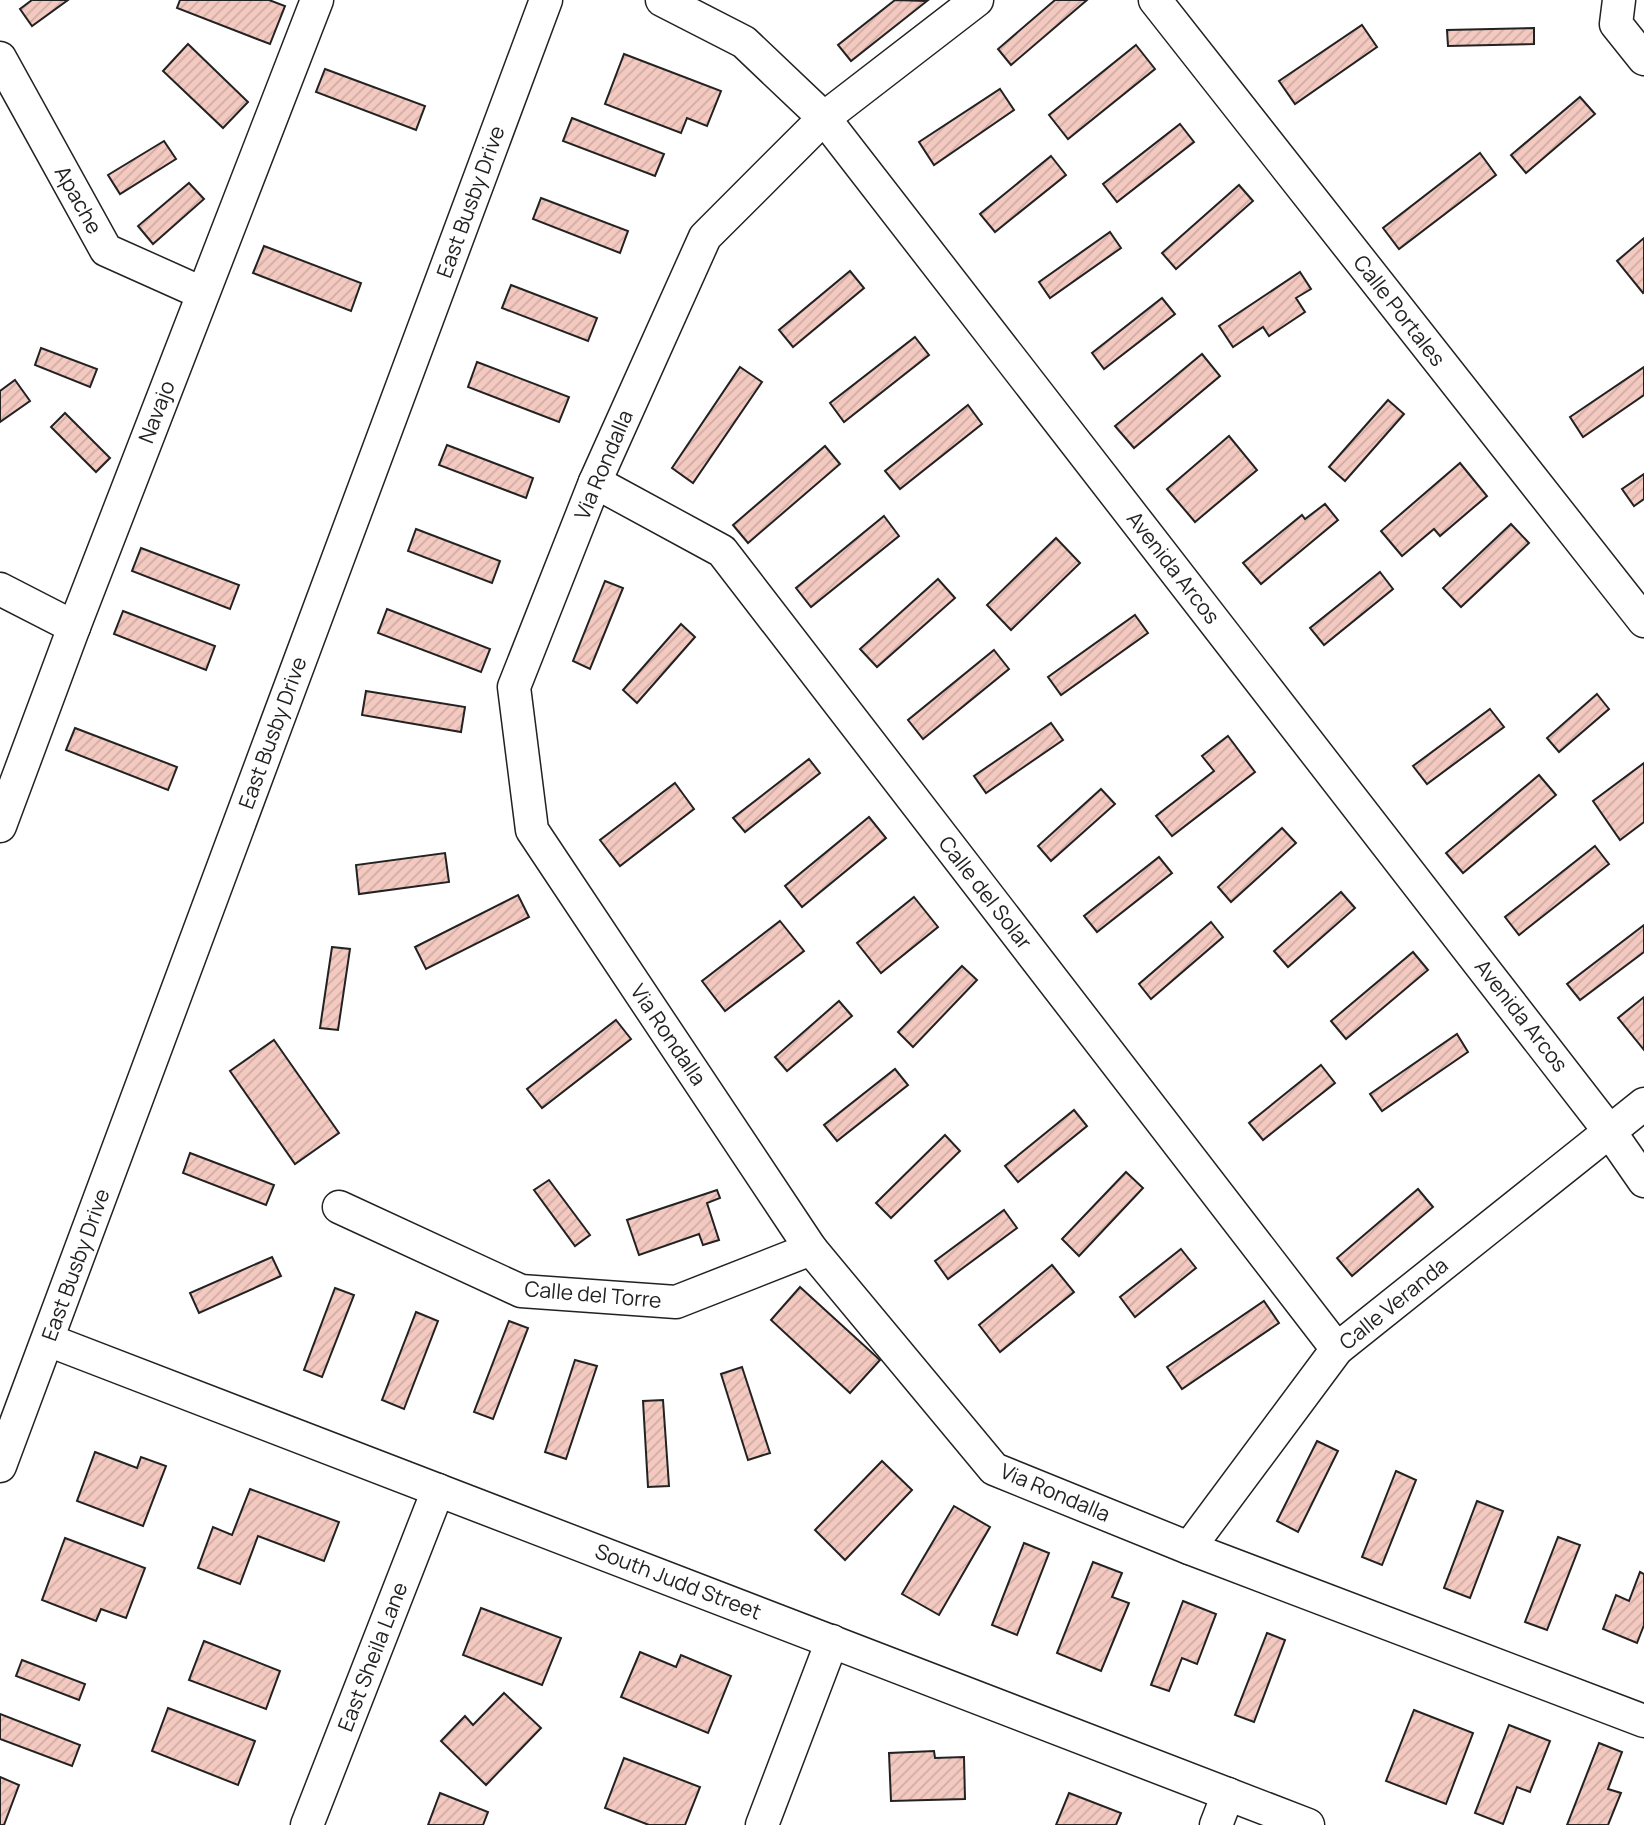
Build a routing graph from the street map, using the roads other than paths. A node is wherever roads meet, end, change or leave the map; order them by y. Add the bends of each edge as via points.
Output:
1 (317, 0) edge
2 (546, 0) edge
3 (662, 0) edge
4 (977, 0) edge
5 (1155, 0) edge
6 (1619, 0) edge
7 (0, 58) edge
8 (1644, 59) edge
9 (824, 118) junction
10 (202, 293) junction
11 (595, 482) junction
12 (0, 589) edge
13 (1644, 621) edge
14 (74, 627) junction
15 (0, 826) edge
16 (1644, 1104) edge
17 (1610, 1132) junction
18 (1644, 1181) edge
19 (339, 1207) dead end
20 (811, 1249) junction
21 (48, 1340) junction
22 (1337, 1349) junction
23 (0, 1466) edge
24 (438, 1490) junction
25 (1189, 1548) junction
26 (832, 1641) junction
27 (1644, 1721) edge
28 (1228, 1794) junction
29 (307, 1825) edge
30 (762, 1825) edge
31 (1216, 1825) edge
32 (1308, 1825) edge

1 - 10 street, Navajo
2 - 21 street, East Busby Drive
3 - 9 street, Avenida Arcos via 744,42
4 - 9 street, Via Rondalla
5 - 13 street, Calle Portales
6 - 8 street via 1616,24
7 - 10 street, Apache via 106,250
9 - 11 street, Via Rondalla via 705,236
9 - 17 street, Avenida Arcos
10 - 14 street, Navajo
11 - 20 street, Via Rondalla via 514,687 532,830
11 - 22 street, Calle del Solar via 722,551
12 - 14 street
14 - 15 street, Navajo
16 - 17 street, Calle Veranda
17 - 18 street, Avenida Arcos
17 - 22 street, Calle Veranda
19 - 20 street, Calle del Torre via 521,1291 677,1302
20 - 25 street, Via Rondalla via 994,1469
21 - 23 street, East Busby Drive
21 - 24 street, South Judd Street
22 - 25 street, Calle Veranda
24 - 26 street, South Judd Street
24 - 29 street, East Sheila Lane
25 - 27 street, Via Rondalla
26 - 28 street, South Judd Street
26 - 30 street
28 - 31 street
28 - 32 street, South Judd Street

